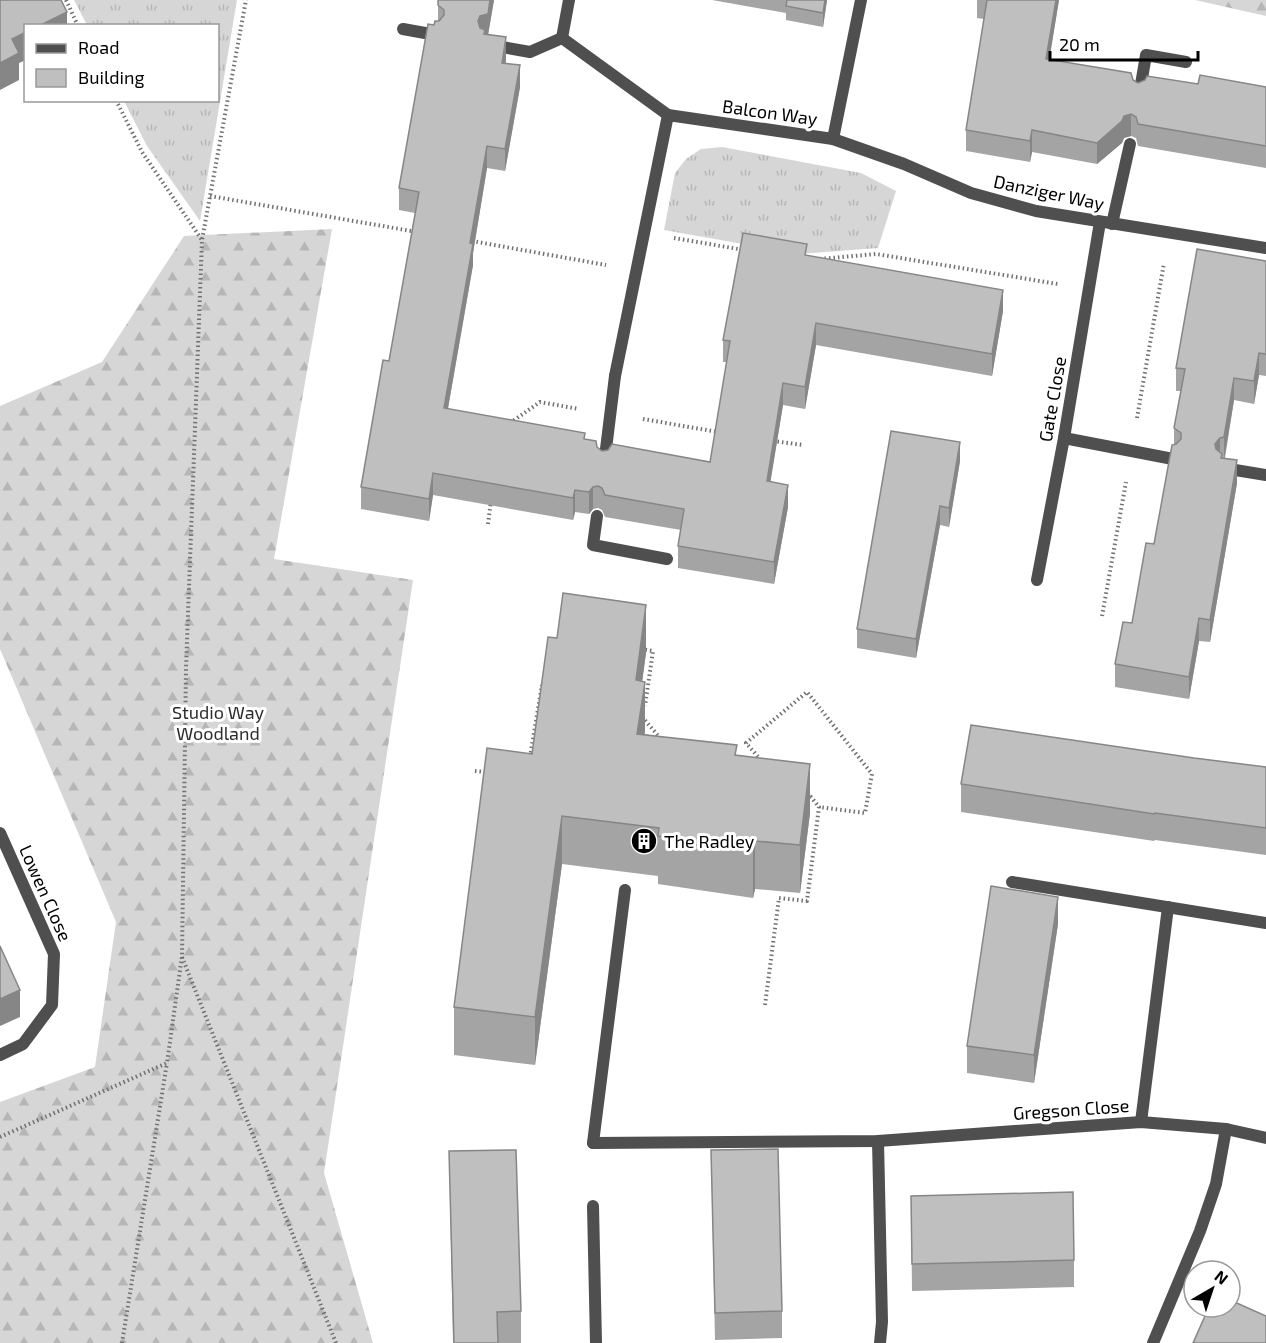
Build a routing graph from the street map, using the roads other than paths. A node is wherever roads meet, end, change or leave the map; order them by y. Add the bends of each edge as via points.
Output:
1 (569, 0) edge
2 (861, 0) edge
3 (403, 29) dead end
4 (436, 35) edge
5 (562, 38) junction
6 (486, 44) edge
7 (1186, 62) dead end
8 (1139, 96) edge
9 (668, 115) junction
10 (833, 139) junction
11 (1130, 144) dead end
12 (1106, 223) junction
13 (1266, 248) edge
14 (1064, 438) junction
15 (1173, 459) edge
16 (604, 465) edge
17 (1223, 468) edge
18 (1266, 475) edge
19 (597, 516) dead end
20 (667, 560) dead end
21 (1037, 580) dead end
22 (0, 833) edge
23 (1012, 882) dead end
24 (625, 890) dead end
25 (1168, 907) junction
26 (1266, 923) edge
27 (0, 1055) edge
28 (1141, 1122) junction
29 (1226, 1129) junction
30 (1266, 1138) edge
31 (878, 1141) junction
32 (593, 1206) dead end
33 (596, 1343) edge
34 (880, 1343) edge
35 (1153, 1343) edge

1 - 5 street
2 - 10 street, Balcon Way
3 - 4 street
5 - 6 street via 530,52
5 - 9 street, Balcon Way
7 - 8 street via 1146,55
9 - 10 street, Balcon Way
9 - 16 street via 615,376
10 - 12 street, Danziger Way via 971,193 1036,211
11 - 12 street, Gate Close
12 - 13 street, Danziger Way
12 - 14 street, Gate Close via 1089,289
14 - 15 street
14 - 21 street, Gate Close
17 - 18 street
19 - 20 street via 593,545
22 - 27 street, Lowen Close via 54,954 52,1005 23,1044
23 - 25 street
24 - 31 street, Gregson Close via 593,1143
25 - 26 street
25 - 28 street
28 - 29 street, Gregson Close
28 - 31 street, Gregson Close
29 - 30 street, Gregson Close
29 - 35 street via 1216,1184 1200,1231
31 - 34 street
32 - 33 street

